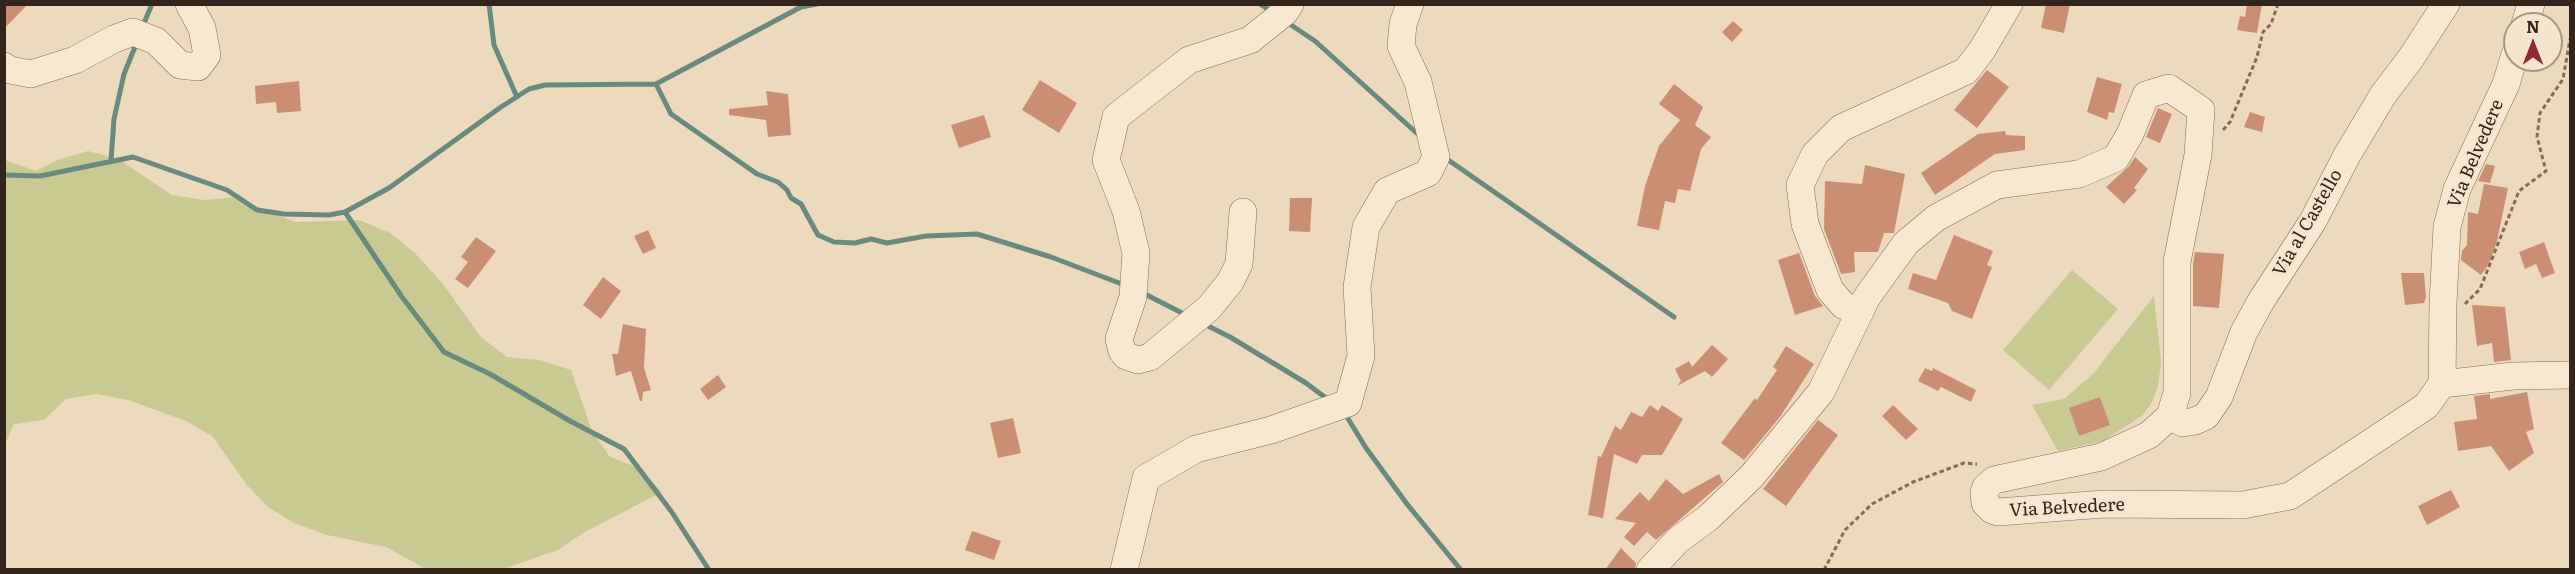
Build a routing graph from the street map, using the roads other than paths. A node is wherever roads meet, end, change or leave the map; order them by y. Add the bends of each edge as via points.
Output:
1 (189, 4) edge
2 (1290, 4) edge
3 (1410, 4) edge
4 (2009, 4) edge
5 (2446, 4) edge
6 (4, 66) edge
7 (2509, 72) edge
8 (1243, 212) dead end
9 (1860, 312) junction
10 (2571, 375) edge
11 (2442, 384) junction
12 (2170, 416) junction
13 (2101, 457) junction
14 (2001, 464) road end
15 (1124, 570) edge
16 (1650, 570) edge

1 - 6 street via 202,28 207,54 198,67 180,65 156,41 134,32 75,60 31,74
2 - 8 street via 1286,12 1250,40 1189,60 1116,117 1106,159 1126,211 1136,254 1133,297 1119,339 1126,356 1138,360 1150,357 1209,309 1239,264
3 - 15 street via 1402,24 1401,46 1418,82 1436,156 1428,173 1387,191 1366,226 1357,287 1362,356 1348,403 1271,430 1196,449 1146,478
4 - 9 street via 1966,71 1841,128 1815,154 1800,185 1805,224 1830,290 1843,305
5 - 12 street, Via al Castello via 2383,95 2313,220 2261,301 2244,332 2219,397 2206,416 2194,421 2183,423
7 - 11 street, Via Belvedere via 2457,189 2447,226
9 - 12 street via 1906,243 1936,218 1997,185 2079,174 2115,158 2146,96 2169,88 2201,110 2198,155 2177,262 2177,393
9 - 16 street via 1821,392 1751,477 1678,540
10 - 11 street via 2513,376
11 - 13 street, Via Belvedere via 2427,406 2290,496 2243,505 2104,504 1998,512 1985,503 1984,492 1994,480
12 - 13 street, Via Belvedere via 2150,435
13 - 14 street

